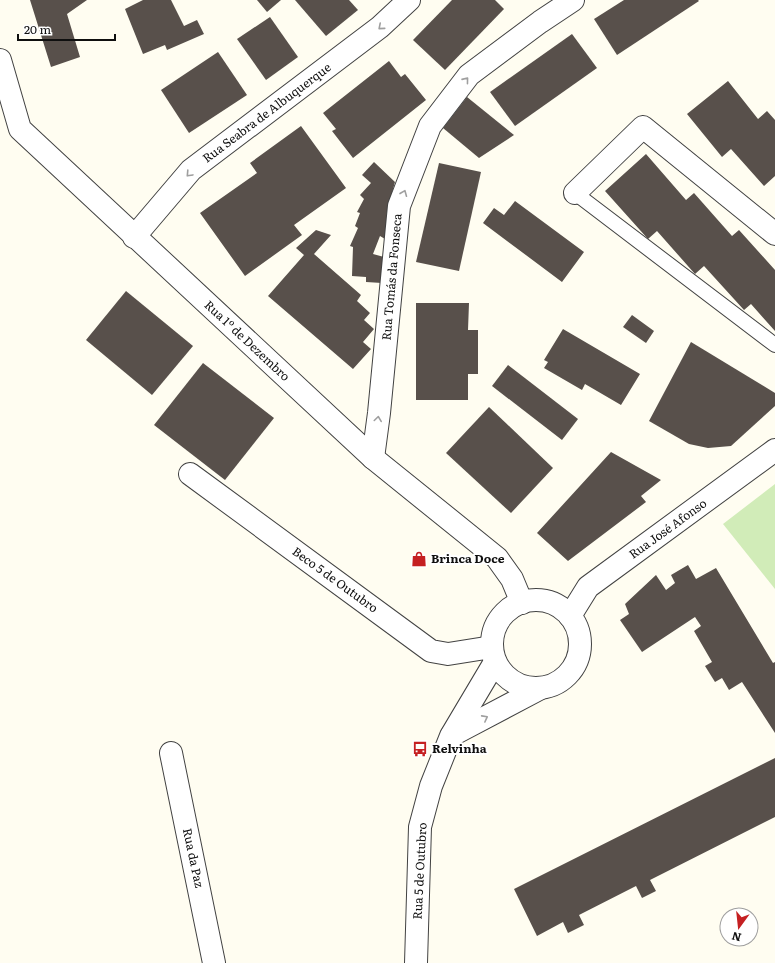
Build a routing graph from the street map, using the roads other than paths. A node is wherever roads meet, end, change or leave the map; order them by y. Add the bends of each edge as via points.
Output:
1 (409, 0) edge
2 (573, 0) edge
3 (0, 60) edge
4 (575, 193) joint
5 (775, 234) edge
6 (134, 237) junction
7 (775, 345) edge
8 (775, 450) edge
9 (373, 458) junction
10 (190, 474) dead end
11 (522, 603) junction
12 (570, 616) junction
13 (494, 655) junction
14 (540, 688) junction
15 (451, 736) junction
16 (171, 753) dead end
17 (214, 963) edge
18 (416, 963) edge

1 -> 6 street, Rua Seabra de Albuquerque via 380,28 191,170
9 -> 2 street, Rua Tomás da Fonseca via 399,206 430,126 470,75
3 - 6 street, Rua 1º de Dezembro via 20,129
4 - 5 street via 643,128
4 - 7 lane
6 - 9 street, Rua 1º de Dezembro
8 - 12 street, Rua José Afonso via 588,587
9 - 11 street, Rua 1º de Dezembro via 497,558 512,579
10 - 13 street, Beco 5 de Outubro via 432,650 448,654
11 - 12 street via 539,600 556,605
11 - 13 street via 509,609 499,620 493,633
12 - 14 street via 578,630 578,660 569,674 556,684
13 - 14 street via 506,677 522,686
13 - 15 street, Rua 5 de Outubro
15 -> 14 street
15 - 18 street, Rua 5 de Outubro via 431,786 420,827
16 - 17 street, Rua da Paz

